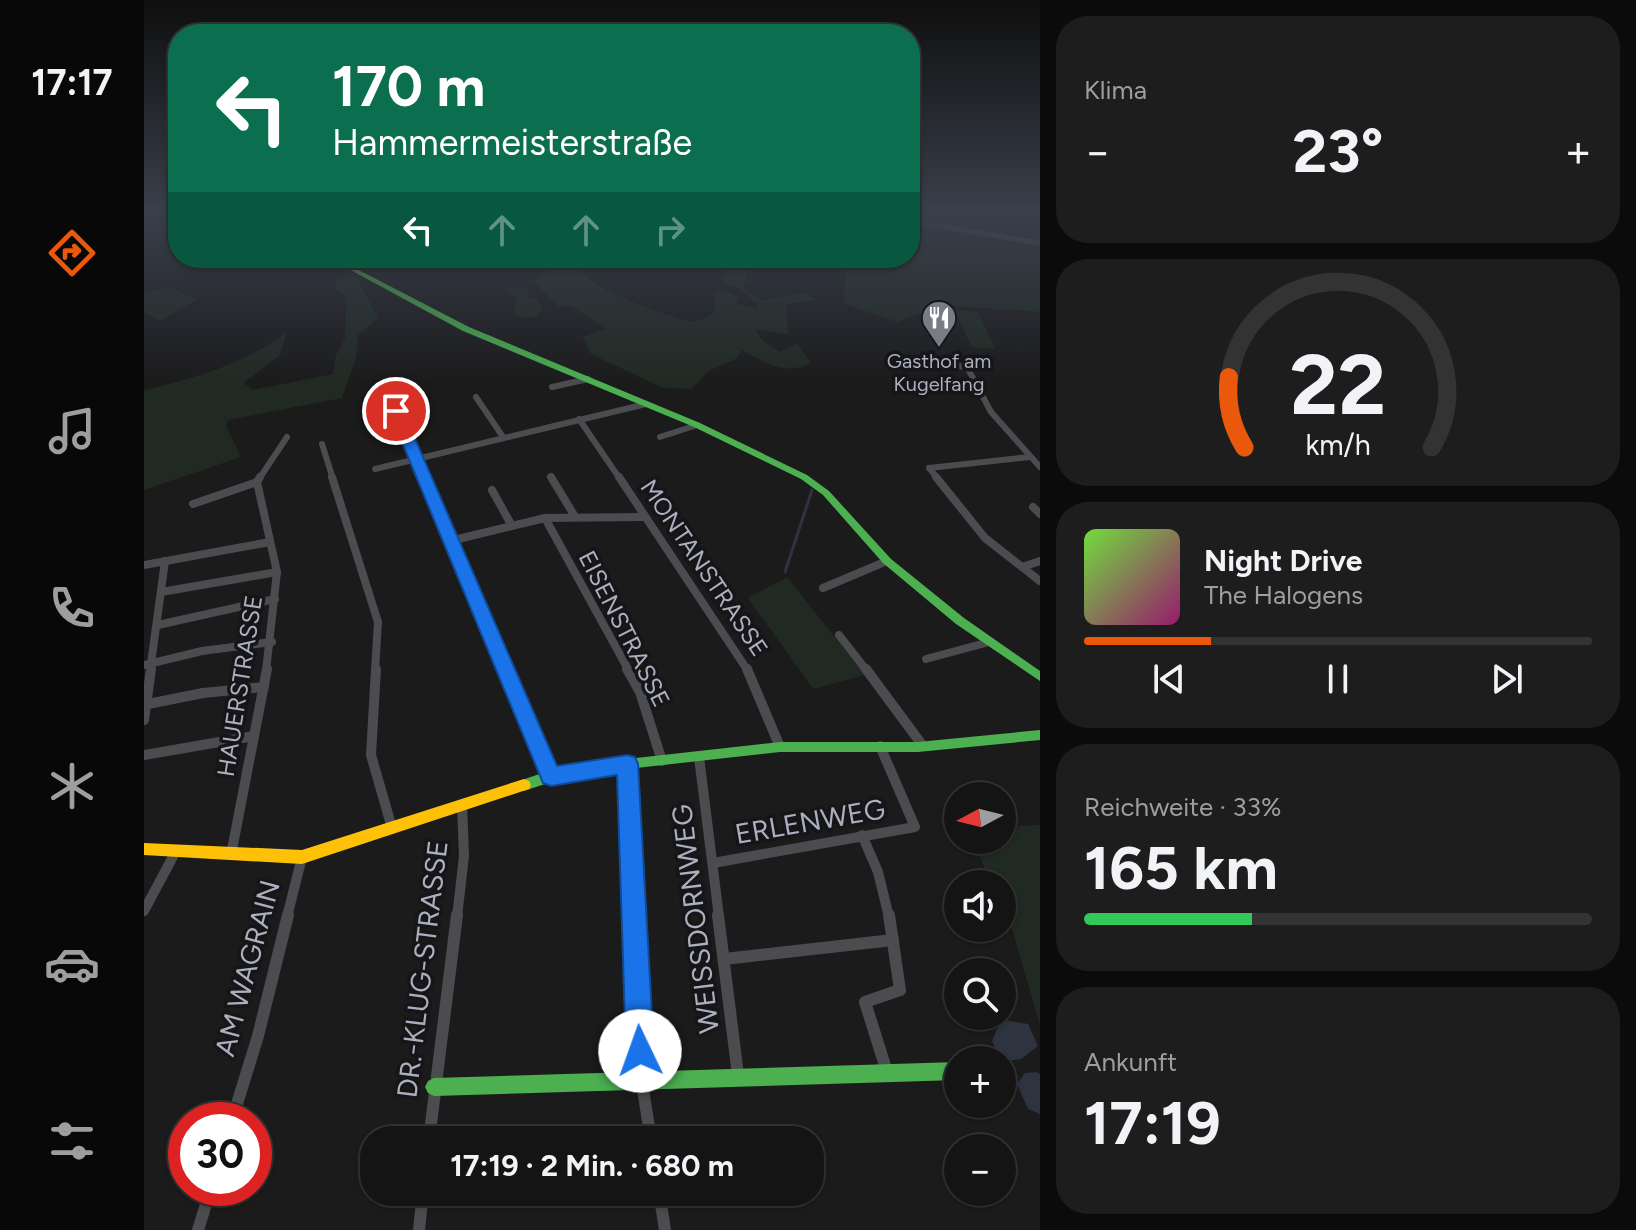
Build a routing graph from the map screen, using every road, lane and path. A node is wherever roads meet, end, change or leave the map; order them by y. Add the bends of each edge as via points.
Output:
1 (353, 269) edge
2 (906, 359) dead end
3 (588, 379) junction
4 (552, 387) dead end
5 (476, 397) dead end
6 (646, 404) junction
7 (396, 411) dead end
8 (579, 419) junction
9 (697, 425) junction
10 (287, 437) dead end
11 (503, 437) junction
12 (660, 437) dead end
13 (322, 444) dead end
14 (1030, 457) junction
15 (414, 459) junction
16 (1040, 467) edge
17 (375, 469) dead end
18 (551, 477) dead end
19 (257, 482) junction
20 (492, 490) dead end
21 (193, 504) dead end
22 (1033, 507) dead end
23 (1040, 514) edge
24 (574, 515) junction
25 (643, 517) junction
26 (545, 518) junction
27 (512, 526) junction
28 (450, 541) junction
29 (270, 542) junction
30 (165, 561) junction
31 (887, 561) junction
32 (1040, 561) edge
33 (144, 565) edge
34 (1022, 567) junction
35 (277, 572) junction
36 (1040, 581) edge
37 (823, 588) dead end
38 (161, 592) junction
39 (275, 599) junction
40 (158, 625) junction
41 (839, 635) dead end
42 (272, 642) junction
43 (989, 642) junction
44 (926, 659) dead end
45 (149, 664) edge
46 (1040, 677) edge
47 (264, 687) junction
48 (148, 704) junction
49 (144, 720) edge
50 (1040, 735) edge
51 (254, 736) junction
52 (880, 746) junction
53 (923, 746) junction
54 (780, 747) junction
55 (144, 755) edge
56 (699, 757) junction
57 (662, 761) junction
58 (627, 764) junction
59 (551, 776) junction
60 (462, 805) junction
61 (392, 828) junction
62 (862, 835) junction
63 (144, 849) edge
64 (176, 851) junction
65 (231, 855) junction
66 (302, 857) junction
67 (713, 863) junction
68 (144, 911) edge
69 (893, 940) junction
70 (724, 959) junction
71 (944, 1071) edge
72 (887, 1072) junction
73 (738, 1075) junction
74 (642, 1083) junction
75 (434, 1087) junction
76 (238, 1102) edge
77 (430, 1126) edge
78 (649, 1126) edge
79 (205, 1206) edge
80 (422, 1206) edge
81 (661, 1206) edge
82 (198, 1230) edge
83 (419, 1230) edge
84 (665, 1230) edge

1 - 3 street via 422,308
2 - 14 street via 967,367 991,412
3 - 4 street
3 - 6 street
5 - 11 street
6 - 8 street
6 - 9 street
7 - 15 street
8 - 11 street
8 - 25 street, MONTANSTRASSE
9 - 12 street
9 - 31 street via 804,477 826,493
10 - 19 street
11 - 15 street
13 - 61 street via 378,622 371,755
14 - 16 street
14 - 34 street via 929,468 985,538
15 - 17 street
15 - 28 street
18 - 24 street
19 - 21 street
19 - 29 street, HAUERSTRASSE
20 - 27 street
22 - 23 street
24 - 25 street
24 - 26 street
25 - 54 street, MONTANSTRASSE via 755,682
26 - 27 street
26 - 57 street, EISENSTRASSE via 640,692
27 - 28 street
28 - 59 street
29 - 30 street
29 - 35 street, HAUERSTRASSE
30 - 33 street
30 - 38 street
31 - 37 street
31 - 43 street
32 - 34 street
34 - 36 street
35 - 38 street
35 - 39 street, HAUERSTRASSE
38 - 40 street
39 - 40 street
39 - 42 street, HAUERSTRASSE
40 - 45 street
41 - 53 street
42 - 45 street
42 - 47 street, HAUERSTRASSE
43 - 44 street
43 - 46 street
45 - 48 street
47 - 48 street
47 - 51 street, HAUERSTRASSE
48 - 49 street
50 - 53 street
51 - 55 street
51 - 65 street, HAUERSTRASSE
52 - 53 street
52 - 54 street
52 - 62 street, ERLENWEG via 915,827
54 - 56 street
56 - 57 street
56 - 67 street, WEISSDORNWEG
57 - 58 street
58 - 59 street
58 - 74 street
59 - 60 street
60 - 61 street
60 - 75 street, DR.-KLUG-STRASSE via 464,856
61 - 66 street
62 - 67 street, ERLENWEG
62 - 69 street via 881,876
63 - 64 street, AM WAGRAIN
64 - 65 street, AM WAGRAIN
64 - 68 street
65 - 66 street, AM WAGRAIN
66 - 76 street, AM WAGRAIN
67 - 70 street, WEISSDORNWEG
69 - 70 street
69 - 72 street via 900,990 865,1002
70 - 73 street, WEISSDORNWEG
71 - 72 street
72 - 73 street
73 - 74 street
74 - 75 street
74 - 78 street
75 - 77 street, DR.-KLUG-STRASSE
79 - 82 street
80 - 83 street
81 - 84 street

